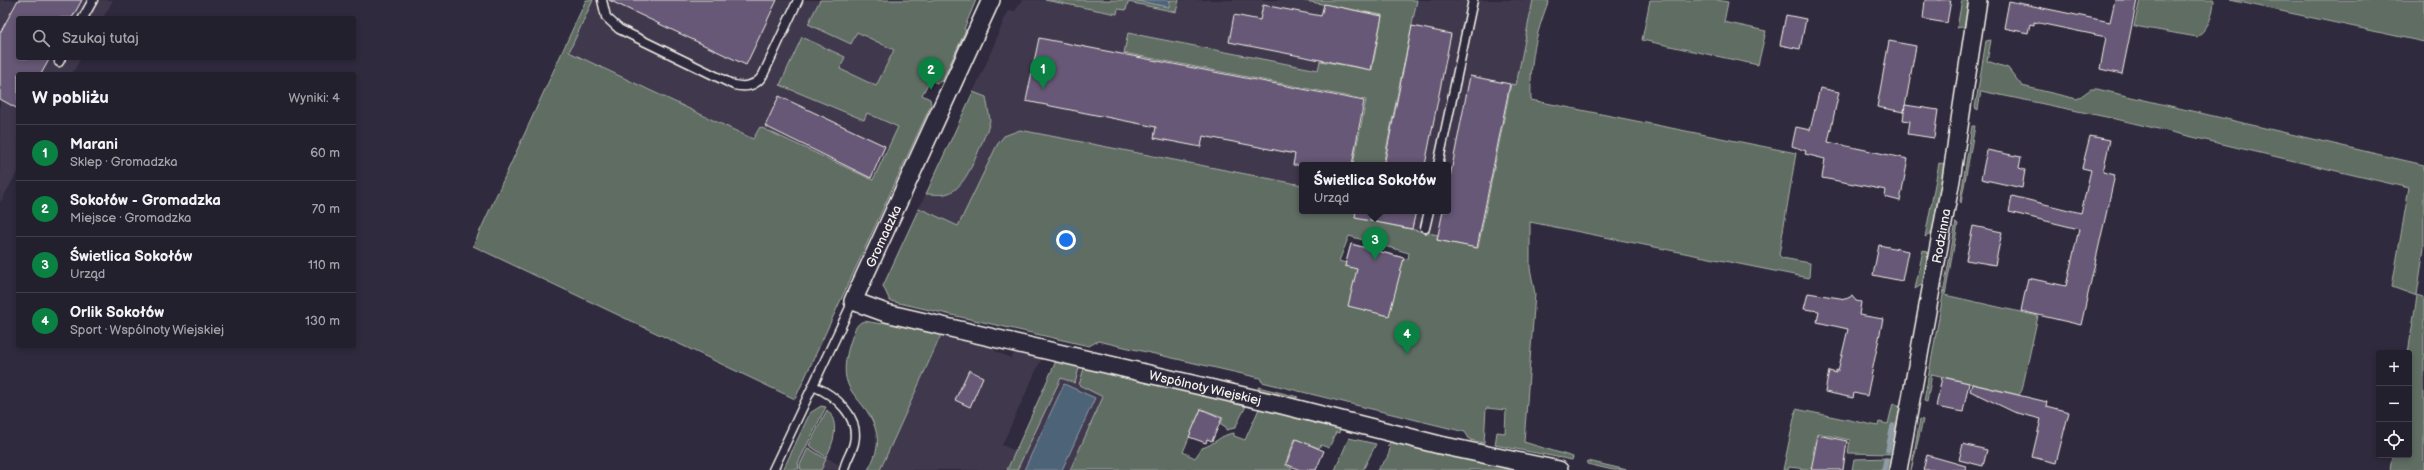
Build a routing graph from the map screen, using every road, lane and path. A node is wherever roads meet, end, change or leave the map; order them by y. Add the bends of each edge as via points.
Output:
1 (93, 0) edge
2 (602, 0) edge
3 (798, 0) edge
4 (990, 0) edge
5 (1473, 0) edge
6 (1978, 0) edge
7 (84, 16) edge
8 (1439, 162) edge
9 (1428, 214) edge
10 (1425, 228) dead end
11 (853, 301) junction
12 (813, 386) junction
13 (843, 469) edge
14 (773, 470) edge
15 (1559, 470) edge
16 (1898, 470) edge

1 - 7 lane
2 - 3 lane via 606,17 619,29 734,85 744,87 753,85 763,75
4 - 11 street, Gromadzka
5 - 8 lane
6 - 16 street, Rodzinna via 1951,180
9 - 10 lane
11 - 12 lane, Gromadzka
11 - 15 street, Wspólnoty Wiejskiej via 886,313 1274,403 1433,444
12 - 13 lane via 834,397 846,410 852,422 854,441
12 - 14 lane, Gromadzka

